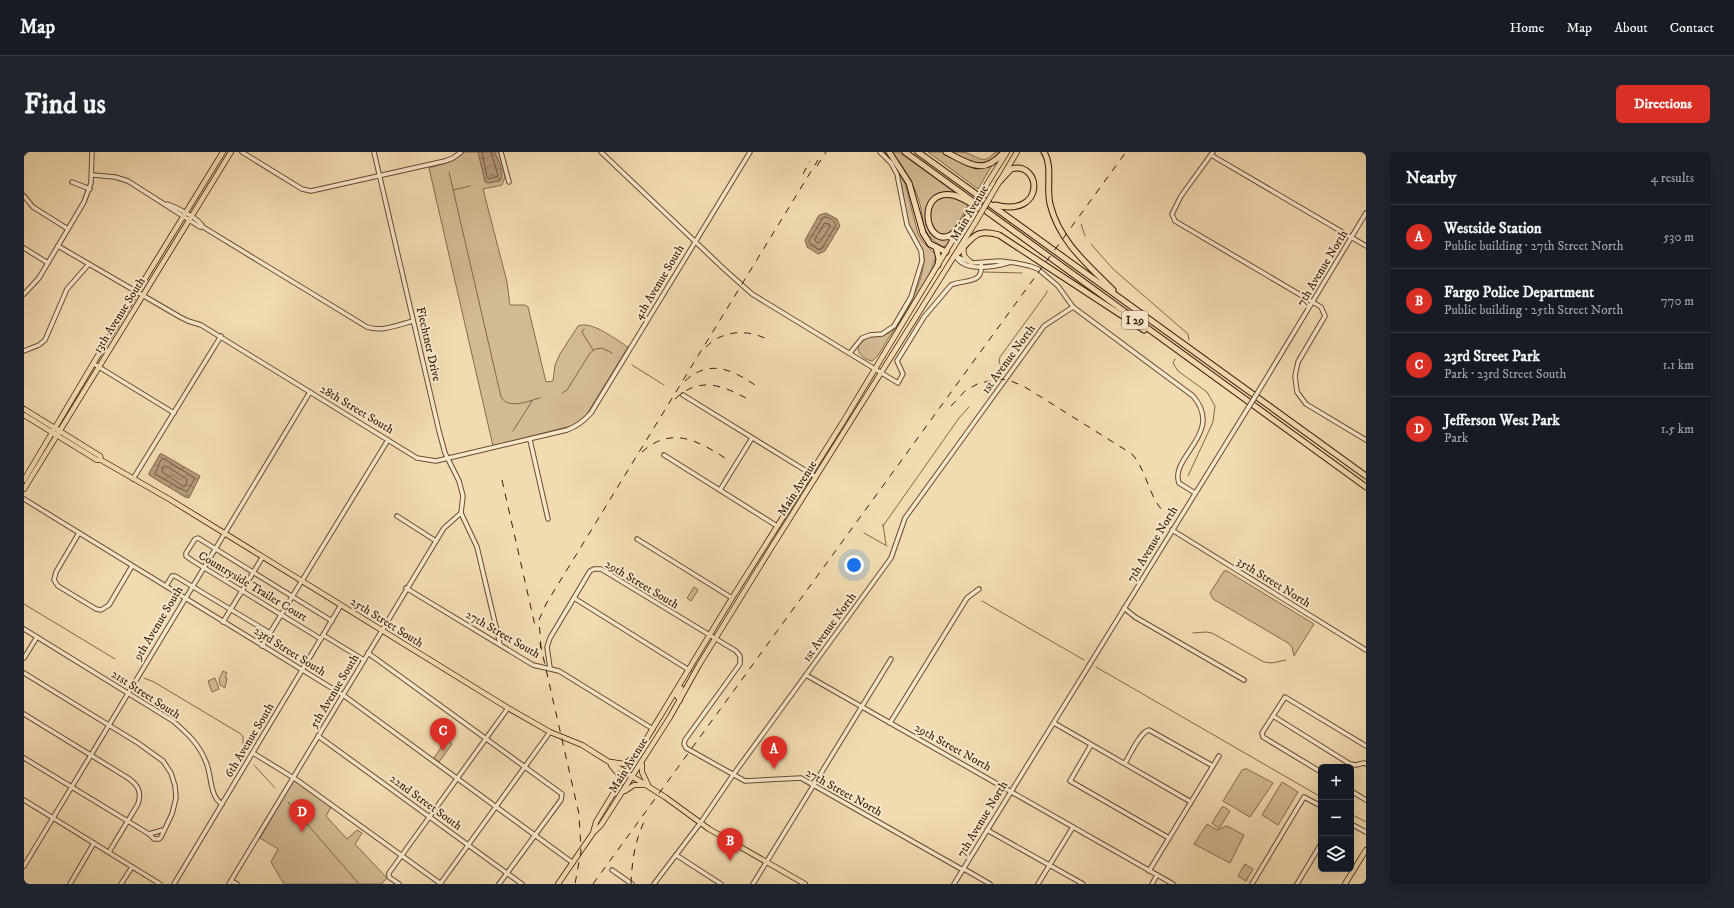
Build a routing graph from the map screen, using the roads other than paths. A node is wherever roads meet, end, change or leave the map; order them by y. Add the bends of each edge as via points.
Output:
1 (92, 152) edge
2 (222, 152) edge
3 (231, 152) edge
4 (242, 152) edge
5 (374, 152) edge
6 (461, 152) edge
7 (501, 152) edge
8 (601, 152) edge
9 (750, 152) edge
10 (880, 152) edge
11 (889, 152) edge
12 (905, 152) edge
13 (918, 152) edge
14 (946, 152) edge
15 (1006, 152) edge
16 (1017, 152) edge
17 (1044, 152) edge
18 (1212, 153) edge
19 (93, 175) junction
20 (380, 176) junction
21 (72, 182) dead end
22 (509, 182) dead end
23 (999, 182) junction
24 (90, 189) junction
25 (24, 196) edge
26 (992, 204) junction
27 (1366, 213) edge
28 (184, 215) junction
29 (967, 216) junction
30 (190, 218) junction
31 (1002, 222) junction
32 (68, 229) junction
33 (1351, 237) junction
34 (965, 239) junction
35 (695, 242) junction
36 (58, 246) junction
37 (1366, 246) edge
38 (24, 248) edge
39 (936, 248) junction
40 (963, 248) junction
41 (946, 252) junction
42 (955, 256) junction
43 (48, 263) junction
44 (89, 264) junction
45 (978, 264) junction
46 (938, 265) junction
47 (137, 292) junction
48 (24, 294) edge
49 (143, 295) junction
50 (1313, 301) junction
51 (1126, 304) junction
52 (1073, 308) junction
53 (413, 321) junction
54 (221, 336) junction
55 (24, 350) edge
56 (850, 353) junction
57 (1189, 358) junction
58 (94, 364) junction
59 (99, 367) junction
60 (875, 370) junction
61 (881, 373) junction
62 (310, 392) junction
63 (683, 395) dead end
64 (24, 409) edge
65 (174, 413) junction
66 (24, 415) edge
67 (583, 422) joint
68 (56, 431) junction
69 (752, 438) junction
70 (388, 440) junction
71 (530, 440) junction
72 (1366, 440) edge
73 (664, 455) dead end
74 (448, 459) junction
75 (811, 473) junction
76 (1366, 475) edge
77 (816, 477) junction
78 (133, 479) junction
79 (24, 480) edge
80 (1366, 487) edge
81 (24, 489) edge
82 (720, 490) junction
83 (1195, 493) junction
84 (24, 499) edge
85 (461, 513) junction
86 (397, 516) dead end
87 (548, 519) dead end
88 (776, 528) junction
89 (1172, 530) junction
90 (223, 533) junction
91 (78, 535) junction
92 (637, 539) dead end
93 (436, 540) junction
94 (214, 548) junction
95 (766, 555) junction
96 (262, 558) junction
97 (132, 566) junction
98 (203, 567) junction
99 (253, 572) junction
100 (301, 581) junction
101 (166, 586) junction
102 (192, 586) junction
103 (406, 588) junction
104 (979, 589) dead end
105 (242, 591) junction
106 (292, 596) junction
107 (184, 598) junction
108 (574, 598) junction
109 (732, 598) junction
110 (341, 606) junction
111 (1124, 608) junction
112 (231, 610) junction
113 (281, 615) junction
114 (332, 620) junction
115 (223, 622) junction
116 (24, 629) edge
117 (381, 630) junction
118 (270, 634) junction
119 (323, 635) junction
120 (709, 636) junction
121 (37, 637) junction
122 (321, 639) junction
123 (715, 639) junction
124 (500, 644) junction
125 (262, 646) junction
126 (1366, 650) edge
127 (368, 653) junction
128 (24, 658) edge
129 (891, 659) dead end
130 (364, 660) junction
131 (692, 664) junction
132 (550, 668) junction
133 (302, 670) junction
134 (689, 670) junction
135 (24, 673) edge
136 (806, 675) junction
137 (1244, 680) dead end
138 (127, 693) junction
139 (343, 695) junction
140 (680, 700) junction
141 (861, 707) junction
142 (508, 708) junction
143 (24, 714) edge
144 (1273, 716) junction
145 (890, 723) junction
146 (1054, 723) junction
147 (109, 725) junction
148 (653, 730) junction
149 (550, 732) junction
150 (318, 736) junction
151 (486, 739) junction
152 (644, 744) junction
153 (1091, 745) junction
154 (1366, 746) edge
155 (253, 753) junction
156 (90, 755) junction
157 (1219, 756) dead end
158 (645, 757) junction
159 (24, 758) edge
160 (607, 761) junction
161 (1365, 762) edge
162 (1125, 764) junction
163 (1212, 766) junction
164 (525, 767) junction
165 (1318, 770) edge
166 (627, 773) junction
167 (733, 775) junction
168 (634, 776) junction
169 (293, 778) junction
170 (458, 778) junction
171 (813, 785) junction
172 (619, 786) junction
173 (648, 786) junction
174 (71, 787) junction
175 (1011, 791) junction
176 (623, 793) junction
177 (1354, 793) edge
178 (24, 800) edge
179 (1366, 800) edge
180 (1191, 802) junction
181 (222, 804) junction
182 (1318, 804) edge
183 (497, 806) junction
184 (430, 817) junction
185 (53, 818) junction
186 (127, 822) junction
187 (700, 822) junction
188 (1354, 826) edge
189 (1073, 827) junction
190 (163, 830) junction
191 (988, 830) junction
192 (1366, 832) edge
193 (593, 833) junction
194 (148, 834) junction
195 (536, 834) junction
196 (1169, 838) junction
197 (94, 843) junction
198 (469, 845) junction
199 (1318, 849) edge
200 (1366, 850) edge
201 (109, 852) junction
202 (676, 855) junction
203 (401, 856) junction
204 (573, 862) junction
205 (766, 862) junction
206 (1049, 865) junction
207 (24, 866) edge
208 (132, 867) junction
209 (612, 870) dead end
210 (963, 870) junction
211 (1149, 871) junction
212 (507, 873) junction
213 (1158, 875) junction
214 (230, 882) edge
215 (70, 884) edge
216 (121, 884) edge
217 (160, 884) edge
218 (174, 884) edge
219 (237, 884) edge
220 (399, 884) edge
221 (441, 884) edge
222 (499, 884) edge
223 (522, 884) edge
224 (558, 884) edge
225 (632, 884) edge
226 (654, 884) edge
227 (721, 884) edge
228 (753, 884) edge
229 (805, 884) edge
230 (954, 884) edge
231 (990, 884) edge
232 (1038, 884) edge
233 (1083, 884) edge
234 (1152, 884) edge
235 (1173, 884) edge
236 (1252, 884) edge
237 (1296, 884) edge
238 (1345, 884) edge

1 - 19 street
2 - 28 main road, 13th Avenue South
3 - 30 main road, 13th Avenue South
4 - 20 street via 302,189 311,191
5 - 20 street, Fiechtner Drive
6 - 20 street via 445,161
7 - 22 street
8 - 35 street
9 - 35 street, 4th Avenue South
10 - 56 street via 897,174 907,224 921,251 922,261 911,297 894,326 882,334 862,338
11 - 39 highway via 908,183 922,233
12 - 31 highway, I 29
13 - 26 highway, I 29
14 - 15 highway via 968,164 978,166 993,162
15 - 29 main road, Main Avenue, bridge
16 - 23 main road, Main Avenue
17 - 51 highway via 1049,167 1050,203 1060,231 1076,254
18 - 33 street via 1320,221
18 - 50 street via 1181,196 1172,214 1175,221
19 - 24 street
19 - 28 street via 123,179
20 - 53 street, Fiechtner Drive
21 - 24 street
23 - 26 highway via 1010,169 1020,168 1029,172 1033,191 1029,199 1018,207
23 - 34 main road, Main Avenue, bridge
24 - 32 street
25 - 32 street via 33,207
26 - 51 highway, I 29
27 - 33 street, 7th Avenue North
28 - 30 street
28 - 47 main road, 13th Avenue South
29 - 31 highway via 952,234 943,236 935,233 928,225 930,205 942,195 959,197
29 - 41 main road, Main Avenue
30 - 49 main road, 13th Avenue South
30 - 53 street via 367,327 386,328
31 - 57 highway, I 29
32 - 36 street
33 - 37 street
33 - 50 street, 7th Avenue North
34 - 40 main road
34 - 42 main road, Main Avenue
35 - 56 street via 742,285 765,302
35 - 67 street, 4th Avenue South via 591,413
36 - 43 street
36 - 44 street, 28th Street South
38 - 43 street
39 - 41 highway
39 - 46 highway
40 - 42 highway
40 - 45 main road via 965,258
40 - 57 highway via 982,232 999,235
41 - 42 main road
41 - 46 main road, Main Avenue
42 - 45 street via 969,266
42 - 61 main road, Main Avenue
43 - 48 street
44 - 47 street, 28th Street South
44 - 55 street via 67,289 45,340
45 - 52 street via 1011,263 1030,266 1042,272 1058,286
45 - 61 street via 980,275 973,281 951,285 927,313 897,361 903,374 898,384
46 - 60 main road, Main Avenue
47 - 49 street, 28th Street South
47 - 58 main road, 13th Avenue South
49 - 54 street, 28th Street South via 184,319 202,325
49 - 59 main road, 13th Avenue South
50 - 72 street via 1321,307 1325,316 1298,362 1295,376 1297,392 1306,404
50 - 83 street, 7th Avenue North, bridge
51 - 76 highway, I 29
52 - 83 street via 1198,401 1203,425 1177,473 1179,483
52 - 136 street, 1st Avenue North via 1044,326 905,518 891,558
53 - 74 street, Fiechtner Drive
54 - 62 street, 28th Street South
54 - 65 street
56 - 60 street
57 - 80 highway, I 29
58 - 59 street
58 - 68 main road, 13th Avenue South
59 - 65 street
59 - 68 main road, 13th Avenue South
60 - 61 street
60 - 75 main road, Main Avenue
61 - 77 main road, Main Avenue
62 - 70 street, 28th Street South
62 - 90 street, 9th Avenue South
63 - 69 street
64 - 68 main road, 25th Street South
65 - 78 street
66 - 68 main road, 25th Street South
67 - 71 street, 28th Street South via 567,430
68 - 78 main road, 25th Street South via 100,456 101,460
68 - 79 main road, 13th Avenue South
68 - 81 main road, 13th Avenue South
69 - 75 street
69 - 82 street
70 - 74 street, 28th Street South via 417,458 436,461
70 - 100 street
71 - 74 street, 28th Street South
71 - 87 street
73 - 82 street
74 - 85 street, Fiechtner Drive via 462,493
75 - 77 street
75 - 88 main road, Main Avenue
77 - 95 main road, Main Avenue
78 - 90 main road, 25th Street South
82 - 88 street
83 - 89 street, 7th Avenue North
84 - 91 street, 23rd Street South
85 - 93 street, 5th Avenue South via 444,528
85 - 124 street via 477,547
86 - 93 street
88 - 95 main road via 765,551
88 - 109 main road, Main Avenue
89 - 111 street, 7th Avenue North
89 - 126 street, 35th Street North
90 - 94 street, 9th Avenue South
90 - 96 main road, 25th Street South
91 - 97 street, 23rd Street South
91 - 97 street via 56,572 55,582 98,610 109,605
92 - 109 street
93 - 103 street, 5th Avenue South
94 - 98 street, 9th Avenue South
94 - 98 street, Countryside Trailer Court via 196,538 186,553 186,556
94 - 99 street, Countryside Trailer Court
95 - 123 main road, Main Avenue
96 - 99 street
96 - 100 main road, 25th Street South
97 - 101 street, 23rd Street South
98 - 102 street, 9th Avenue South
98 - 105 street, Countryside Trailer Court
99 - 105 street
99 - 106 street, Countryside Trailer Court
100 - 106 street
100 - 110 main road, 25th Street South
101 - 102 street via 172,576 175,576
101 - 107 street, 23rd Street South
102 - 107 street, 9th Avenue South
102 - 112 street
103 - 117 street, 5th Avenue South
103 - 124 street, 27th Street South
104 - 145 street via 967,598
105 - 112 street
105 - 113 street, Countryside Trailer Court
106 - 113 street
106 - 114 street, Countryside Trailer Court
107 - 115 street, 23rd Street South
107 - 138 street, 9th Avenue South
108 - 120 street, 29th Street South via 590,571 598,568
108 - 132 street, 29th Street South via 548,643
108 - 134 street
109 - 120 main road, Main Avenue
110 - 114 street, 6th Avenue South
110 - 117 main road, 25th Street South
111 - 137 street
111 - 146 street, 7th Avenue North
112 - 115 street
112 - 118 street
113 - 118 street
113 - 122 street, Countryside Trailer Court
114 - 119 street, 6th Avenue South
115 - 125 street, 23rd Street South
116 - 121 street, 21st Street South
117 - 127 street, 5th Avenue South
117 - 142 main road, 25th Street South
118 - 125 street
119 - 122 street, 6th Avenue South
119 - 130 street
120 - 123 street, 29th Street South
120 - 131 main road, Main Avenue
121 - 128 street
121 - 138 street, 21st Street South
122 - 133 street, 6th Avenue South
123 - 140 main road, Main Avenue
123 - 167 street, 27th Street North via 736,651 740,656 740,664 684,744 690,751
124 - 132 street, 27th Street South via 533,665
125 - 133 street, 23rd Street South
127 - 130 street, 5th Avenue South
127 - 151 street
129 - 141 street
130 - 139 street, 5th Avenue South
131 - 134 main road, Main Avenue
131 - 140 main road via 677,696
132 - 148 street, 27th Street South via 559,671
133 - 139 street, 23rd Street South
133 - 155 street, 6th Avenue South
134 - 148 main road, Main Avenue
135 - 147 street
136 - 141 street, 29th Street North
136 - 167 street, 1st Avenue North
138 - 147 street, 9th Avenue South
138 - 181 street, 21st Street South via 172,721 194,740 206,762 214,796
139 - 150 street, 5th Avenue South
139 - 170 street, 23rd Street South
140 - 158 main road, Main Avenue
141 - 145 street, 29th Street North
141 - 171 street
142 - 149 main road, 25th Street South
142 - 151 street
143 - 156 street
144 - 154 street via 1285,697
144 - 161 street via 1350,764
144 - 165 street via 1263,737
145 - 175 street, 29th Street North
146 - 153 street
146 - 175 street, 7th Avenue North
147 - 156 street, 9th Avenue South
147 - 190 street via 156,754 168,768 175,786 176,798 172,814
148 - 152 main road, Main Avenue
149 - 160 main road, 25th Street South via 582,745
149 - 164 street
150 - 169 street, 5th Avenue South
150 - 184 street, 22nd Street South
151 - 164 street
151 - 170 street
152 - 160 main road via 627,764
152 - 166 main road, Main Avenue
153 - 162 street
153 - 196 street via 1070,781
155 - 169 street
155 - 181 street, 6th Avenue South
156 - 174 street, 9th Avenue South
156 - 186 street via 137,786 140,796
157 - 163 street
158 - 168 main road, Main Avenue
158 - 173 main road via 642,769
159 - 174 street
160 - 166 main road, 25th Street South
160 - 172 main road via 619,774
162 - 163 street via 1140,737 1148,730
162 - 180 street
163 - 180 street
164 - 183 street
164 - 195 street via 562,795
166 - 168 main road, 25th Street South
166 - 172 main road, Main Avenue
167 - 171 street, 27th Street North via 745,781 797,778
167 - 187 street, 1st Avenue North
168 - 173 main road, 25th Street South
168 - 176 main road, Main Avenue
169 - 203 street
169 - 214 street, 5th Avenue South
170 - 183 street, 23rd Street South
170 - 184 street
171 - 205 street
171 - 210 street, 27th Street North
172 - 193 main road, Main Avenue via 596,822
173 - 176 main road via 634,785
173 - 187 main road, 25th Street South
174 - 185 street, 9th Avenue South
174 - 186 street
175 - 189 street, 29th Street North
175 - 191 street, 7th Avenue North
176 - 193 main road, Main Avenue
177 - 179 street
178 - 185 street
180 - 196 street
181 - 218 street, 6th Avenue South
182 - 236 street via 1304,797
183 - 195 street, 23rd Street South
183 - 198 street
184 - 198 street, 22nd Street South
184 - 203 street
185 - 197 street
185 - 207 street, 9th Avenue South
186 - 194 street
186 - 201 street
187 - 202 street, 1st Avenue North
187 - 205 main road, 25th Street South
188 - 192 street
189 - 206 street
189 - 211 street, 29th Street North
190 - 194 street
190 - 194 street via 157,840
191 - 206 street
191 - 210 street, 7th Avenue North
193 - 204 main road, Main Avenue
195 - 204 street, 23rd Street South
195 - 212 street
196 - 211 street
197 - 201 street
197 - 215 street
198 - 212 street, 22nd Street South
198 - 221 street
199 - 237 street
200 - 238 main road
201 - 208 street
202 - 226 street, 1st Avenue North
202 - 227 street
203 - 220 street via 388,875
203 - 221 street
204 - 224 main road, Main Avenue
205 - 228 street
205 - 229 main road, 25th Street South
206 - 232 street
206 - 233 street
208 - 216 street
208 - 217 street
209 - 225 street
210 - 230 street, 7th Avenue North
210 - 231 street, 27th Street North
211 - 213 street, 29th Street North
212 - 222 street
212 - 223 street, 22nd Street South
213 - 234 street
213 - 235 street, 29th Street North
214 - 219 street

